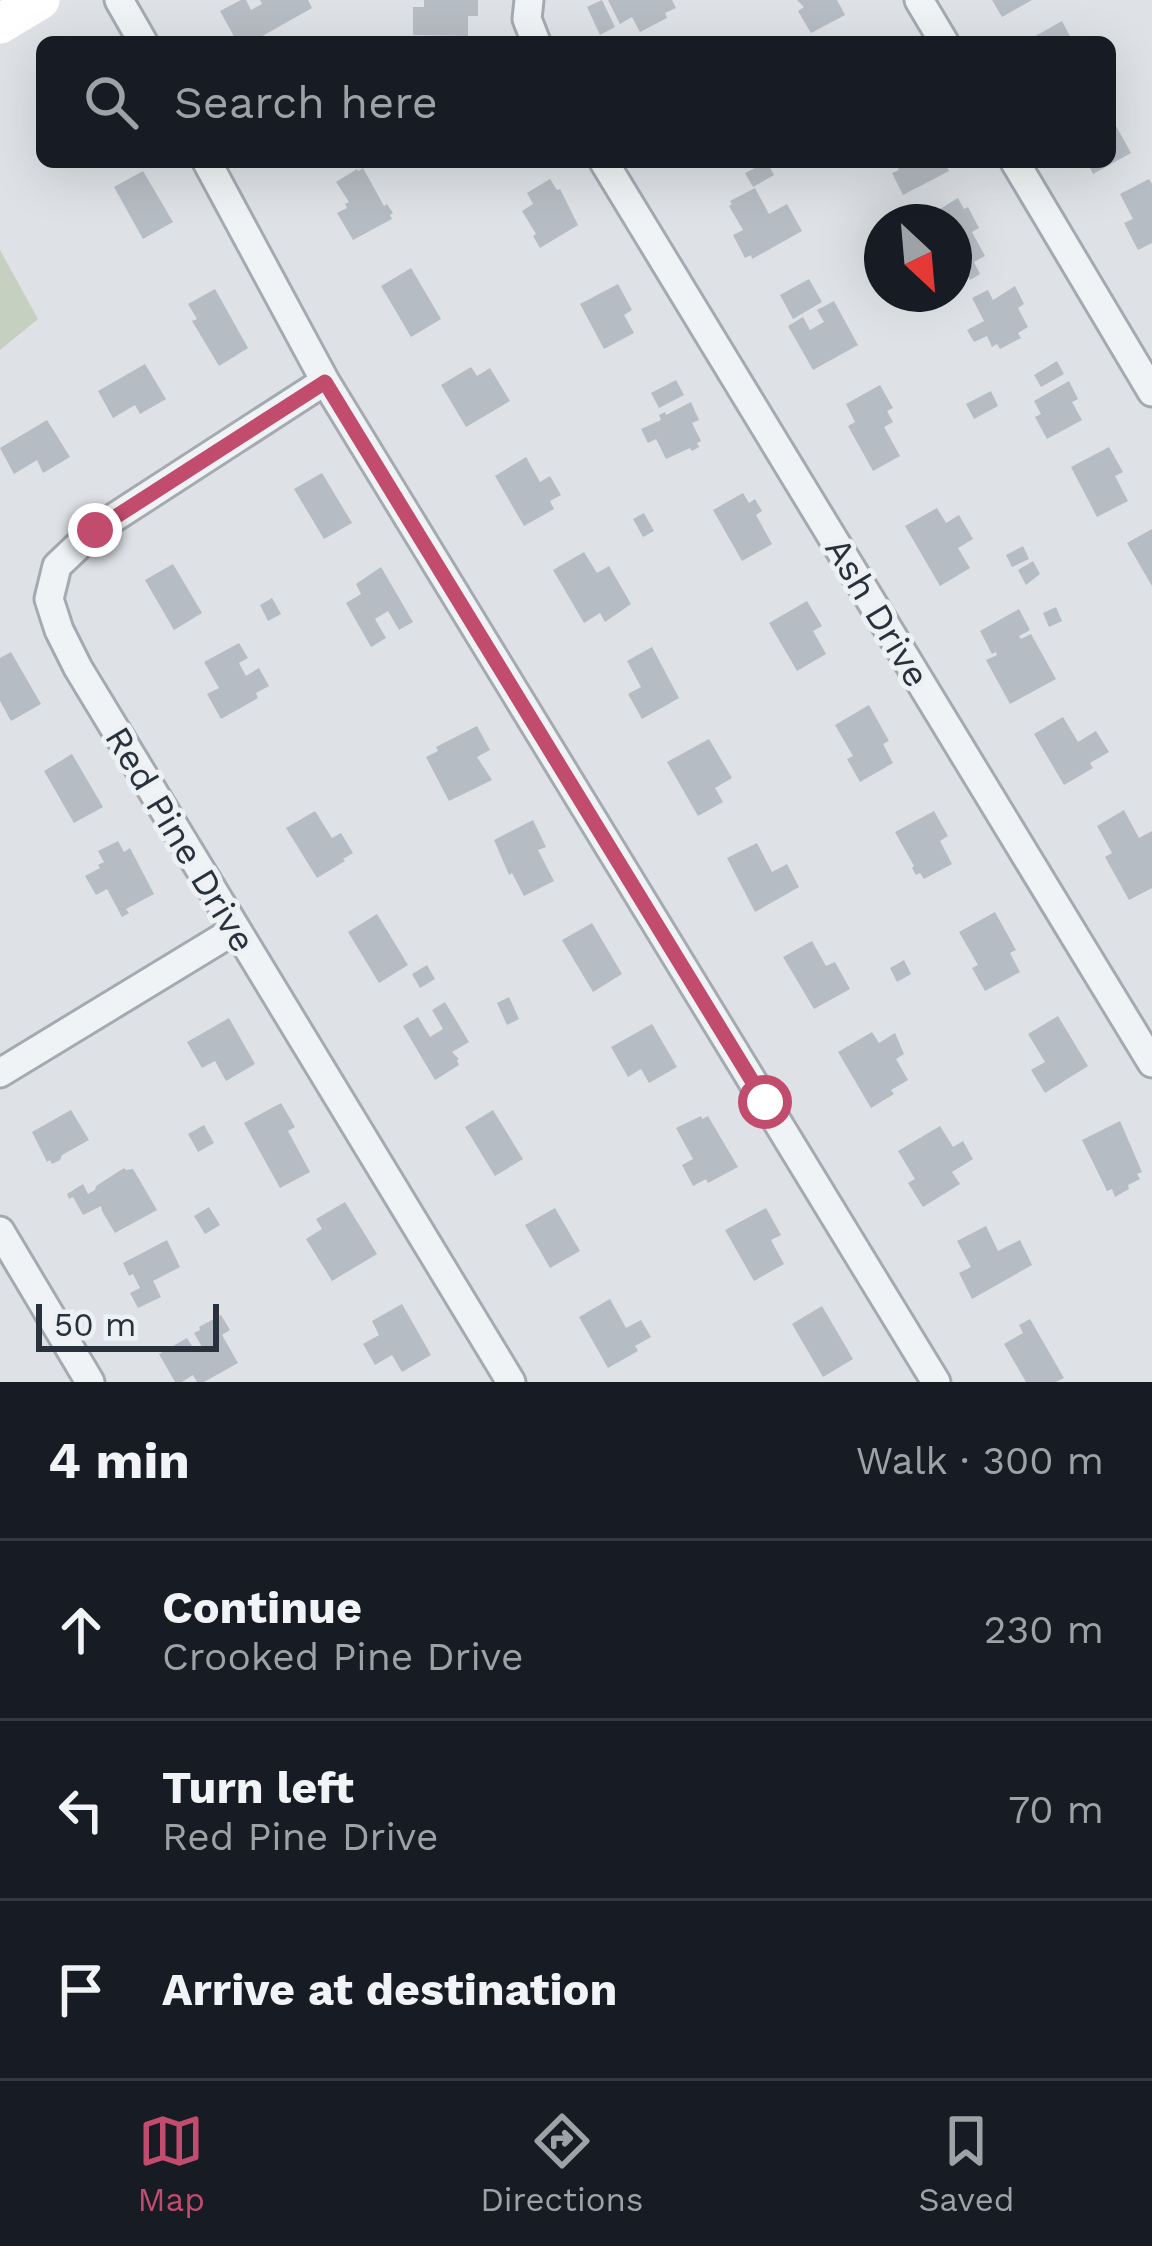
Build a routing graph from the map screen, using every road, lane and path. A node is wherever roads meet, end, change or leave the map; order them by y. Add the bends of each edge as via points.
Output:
1 (40, 0) edge
2 (119, 0) edge
3 (529, 0) edge
4 (919, 0) edge
5 (0, 24) edge
6 (140, 36) edge
7 (534, 36) edge
8 (940, 36) edge
9 (210, 168) edge
10 (608, 168) edge
11 (1019, 168) edge
12 (325, 382) junction
13 (1152, 392) edge
14 (235, 930) junction
15 (1152, 1063) edge
16 (0, 1073) edge
17 (0, 1232) edge
18 (90, 1382) edge
19 (511, 1382) edge
20 (936, 1382) edge

1 - 5 main road
2 - 6 street
3 - 7 street
4 - 8 street
9 - 12 street
10 - 15 street, Ash Drive
11 - 13 street
12 - 14 street, Red Pine Drive via 95,530 57,566 49,599 78,668
12 - 20 street
14 - 16 street
14 - 19 street, Red Pine Drive
17 - 18 street

